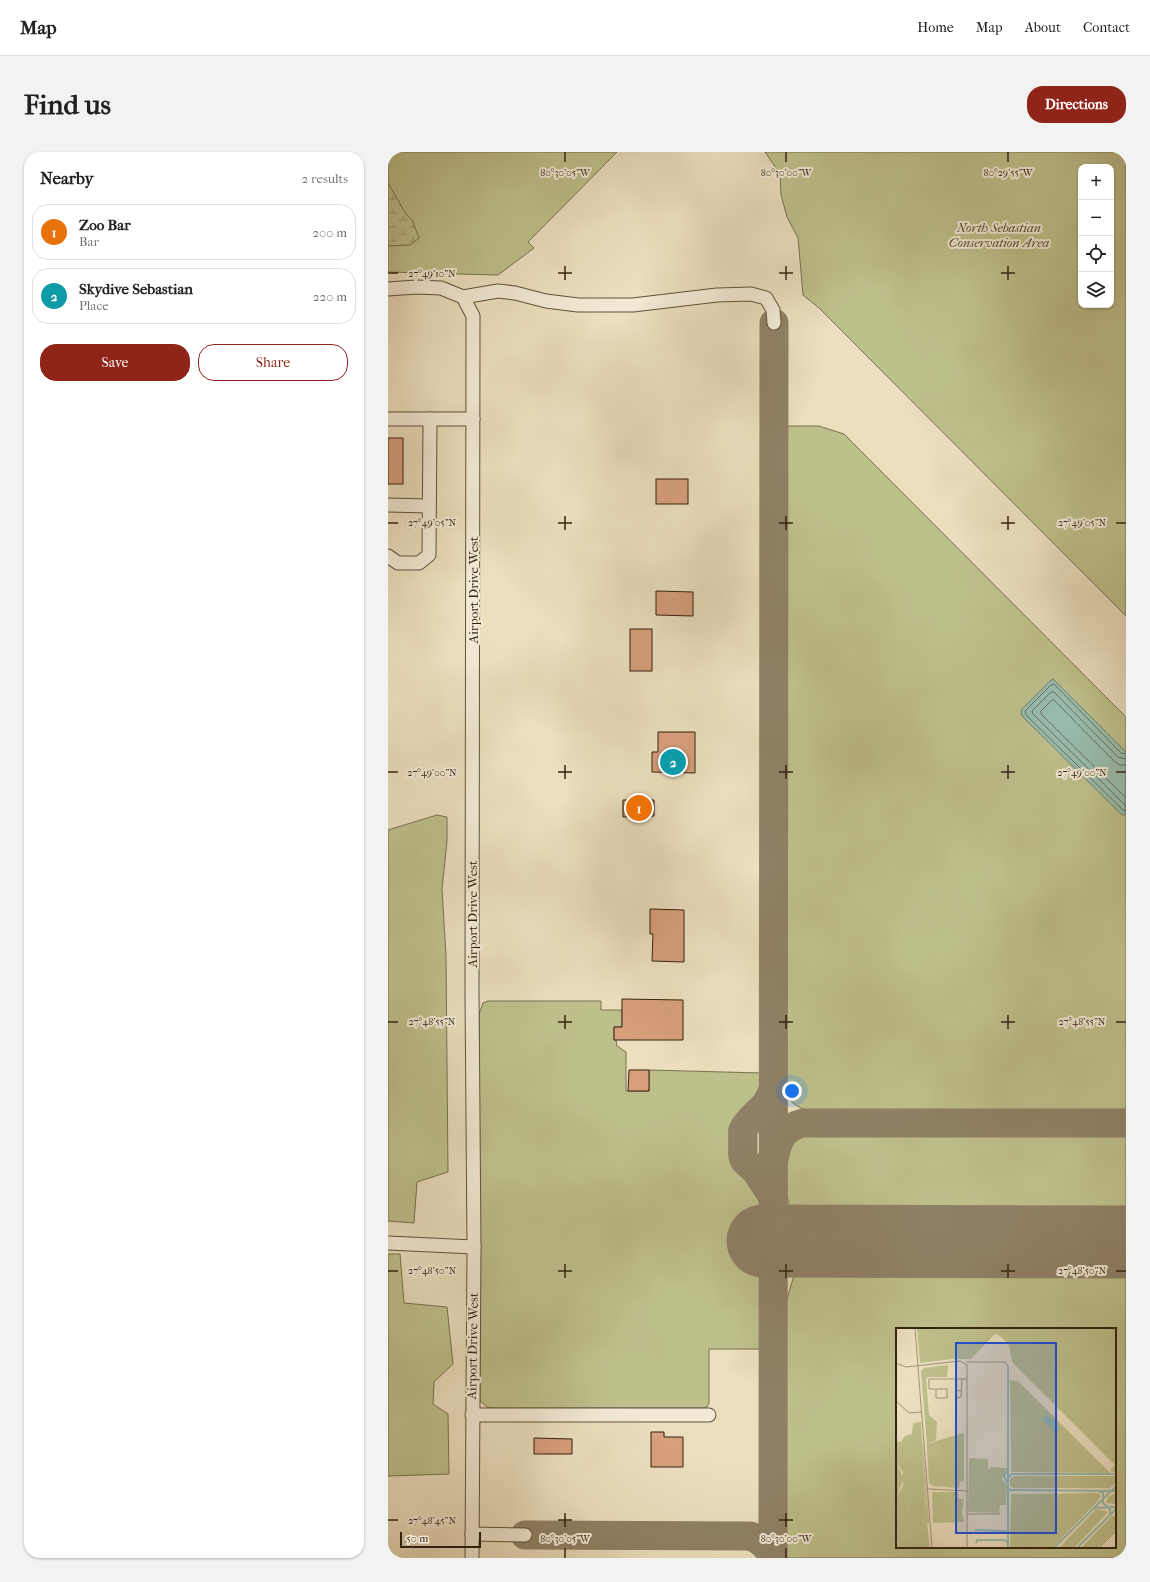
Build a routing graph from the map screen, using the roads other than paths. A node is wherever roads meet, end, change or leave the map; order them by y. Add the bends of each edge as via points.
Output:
1 (388, 289) edge
2 (463, 297) junction
3 (774, 323) dead end
4 (388, 419) edge
5 (430, 419) junction
6 (473, 419) junction
7 (388, 505) edge
8 (429, 506) junction
9 (388, 556) edge
10 (388, 1243) edge
11 (474, 1247) junction
12 (472, 1415) junction
13 (709, 1415) dead end
14 (472, 1534) junction
15 (525, 1535) dead end
16 (472, 1558) edge

1 - 2 street via 441,288
2 - 3 street via 498,291 578,305 633,305 717,295 751,294 766,298 773,310
2 - 6 street, Airport Drive West via 473,316
4 - 5 street
5 - 6 street
5 - 8 street
6 - 11 street, Airport Drive West
7 - 8 street
8 - 9 street via 429,555 419,564 398,564
10 - 11 street
11 - 12 street, Airport Drive West
12 - 13 street
12 - 14 street, Airport Drive West
14 - 15 street
14 - 16 street, Airport Drive West

